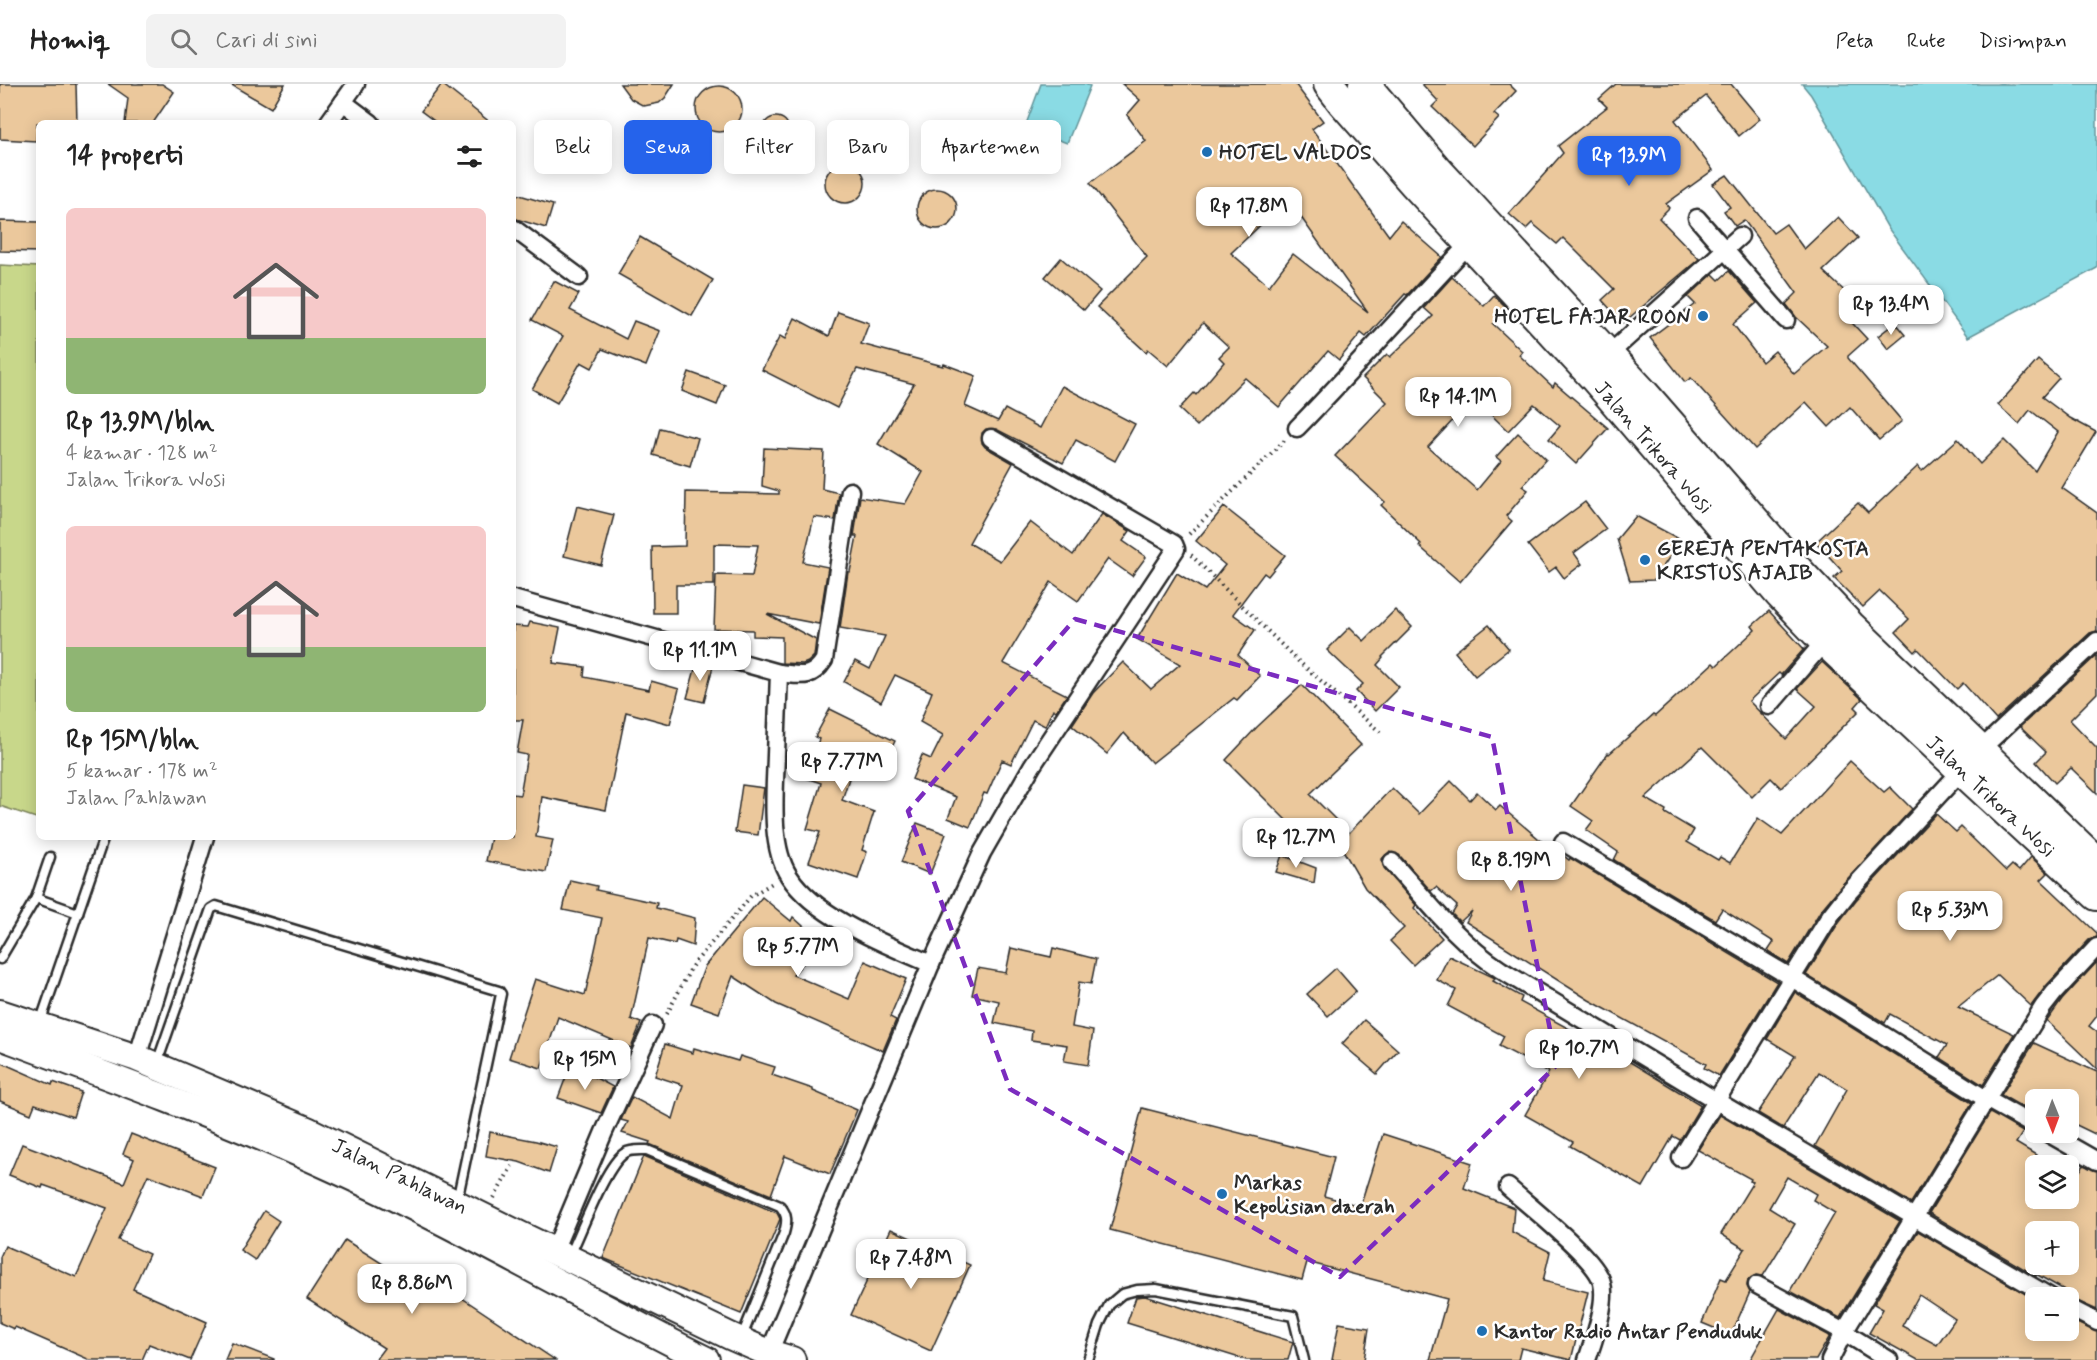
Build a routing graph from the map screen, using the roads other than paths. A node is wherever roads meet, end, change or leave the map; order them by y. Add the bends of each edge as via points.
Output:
1 (356, 84) edge
2 (1329, 84) edge
3 (1364, 84) edge
4 (343, 102) junction
5 (330, 120) edge
6 (367, 120) edge
7 (1697, 218) dead end
8 (516, 230) edge
9 (1740, 236) dead end
10 (1469, 244) junction
11 (1725, 250) junction
12 (579, 277) dead end
13 (1786, 320) dead end
14 (1608, 355) junction
15 (1633, 402) junction
16 (1297, 428) road end
17 (991, 438) dead end
18 (850, 490) dead end
19 (516, 600) edge
20 (1825, 641) junction
21 (2097, 641) edge
22 (779, 673) junction
23 (1769, 706) dead end
24 (1971, 760) junction
25 (103, 840) edge
26 (204, 840) edge
27 (1563, 842) dead end
28 (2095, 856) edge
29 (50, 857) dead end
30 (1392, 862) dead end
31 (2097, 895) edge
32 (36, 898) junction
33 (78, 913) junction
34 (2097, 947) edge
35 (0, 959) edge
36 (931, 964) junction
37 (1792, 978) junction
38 (0, 1013) edge
39 (653, 1025) road end
40 (38, 1027) junction
41 (0, 1036) edge
42 (146, 1062) junction
43 (1986, 1099) junction
44 (1715, 1100) junction
45 (2025, 1121) edge
46 (307, 1130) junction
47 (2065, 1143) edge
48 (296, 1153) junction
49 (1681, 1158) dead end
50 (2097, 1161) edge
51 (1508, 1187) dead end
52 (457, 1203) junction
53 (1916, 1218) junction
54 (514, 1245) junction
55 (562, 1255) junction
56 (1757, 1285) dead end
57 (2033, 1287) edge
58 (649, 1297) junction
59 (2079, 1312) edge
60 (2097, 1322) edge
61 (635, 1324) junction
62 (1844, 1332) junction
63 (741, 1340) junction
64 (780, 1356) edge
65 (706, 1360) edge
66 (1088, 1360) edge
67 (1304, 1360) edge
68 (1587, 1360) edge
69 (1830, 1360) edge
70 (1889, 1360) edge

1 - 4 street
2 - 10 highway, Jalan Trikora Wosi
3 - 14 highway, Jalan Trikora Wosi via 1436,169
4 - 5 street
4 - 6 street
7 - 11 street
8 - 12 street
9 - 11 street
10 - 15 highway, Jalan Trikora Wosi via 1595,378
10 - 16 street
11 - 13 street
11 - 14 street
14 - 15 highway, Jalan Trikora Wosi
15 - 20 highway, Jalan Trikora Wosi via 1779,593
15 - 24 highway, Jalan Trikora Wosi via 1800,573
17 - 36 street via 1178,545 1032,766 982,853
18 - 22 street via 824,660 809,675
19 - 22 street
20 - 23 street
20 - 24 highway, Jalan Trikora Wosi
21 - 24 street
22 - 36 street via 773,821 787,874 817,906 853,928
24 - 28 highway, Jalan Trikora Wosi
24 - 31 highway, Jalan Trikora Wosi
24 - 37 street via 1848,893
25 - 33 lane
26 - 42 street
27 - 37 street
29 - 32 lane
30 - 44 street via 1479,955
32 - 33 lane
32 - 35 lane
33 - 40 lane
34 - 43 street via 2043,1007
36 - 64 street
37 - 43 street
37 - 44 street
38 - 40 main road, Jalan Pahlawan
39 - 55 street via 604,1132
40 - 42 main road, Jalan Pahlawan
41 - 48 main road, Jalan Pahlawan via 135,1086
42 - 46 main road, Jalan Pahlawan
42 - 52 lane via 211,909 216,906 499,991
43 - 45 street
43 - 53 street
44 - 49 street
44 - 53 street
46 - 48 main road
46 - 52 main road, Jalan Pahlawan
47 - 50 street
48 - 54 main road, Jalan Pahlawan via 417,1209
51 - 68 street via 1589,1260 1602,1281 1603,1300
52 - 54 main road, Jalan Pahlawan via 491,1220
53 - 57 street
53 - 62 street
54 - 55 main road, Jalan Pahlawan
54 - 61 main road, Jalan Pahlawan
55 - 58 main road, Jalan Pahlawan
55 - 63 lane via 610,1168 624,1153 635,1149 648,1150 780,1206 786,1213 784,1233
56 - 62 street
58 - 61 main road
58 - 63 main road, Jalan Pahlawan
59 - 60 street
61 - 65 main road, Jalan Pahlawan
62 - 69 street
62 - 70 street
63 - 64 main road, Jalan Pahlawan
66 - 67 lane via 1109,1305 1122,1294 1156,1289 1293,1316

